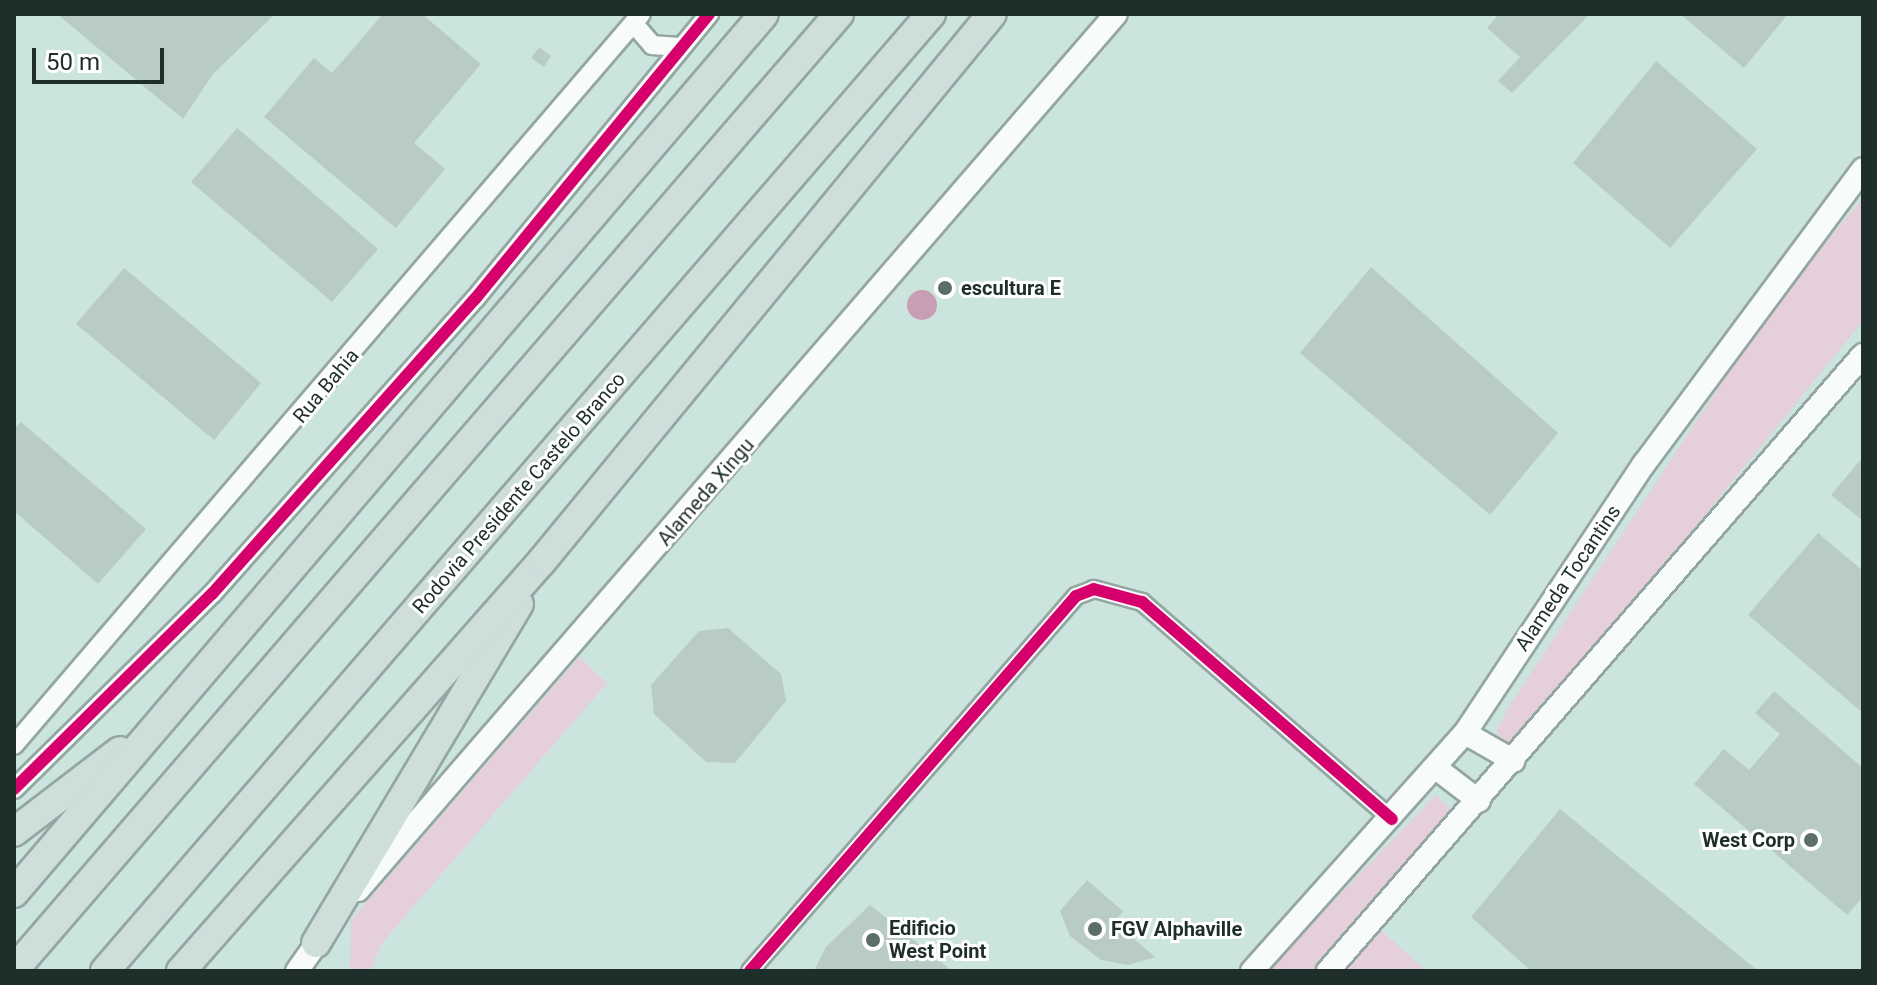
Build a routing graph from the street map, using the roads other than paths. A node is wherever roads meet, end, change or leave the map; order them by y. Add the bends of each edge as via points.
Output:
1 (709, 14) edge
2 (764, 14) edge
3 (839, 14) edge
4 (931, 14) edge
5 (992, 14) edge
6 (1116, 14) edge
7 (638, 19) edge
8 (680, 47) junction
9 (1863, 169) edge
10 (1863, 355) edge
11 (542, 561) junction
12 (183, 699) junction
13 (1465, 733) junction
14 (14, 745) edge
15 (1514, 761) junction
16 (1436, 768) junction
17 (14, 789) edge
18 (1479, 801) junction
19 (1392, 819) junction
20 (14, 832) edge
21 (14, 893) edge
22 (316, 943) junction
23 (14, 970) edge
24 (105, 971) edge
25 (181, 971) edge
26 (297, 971) edge
27 (750, 971) edge
28 (1252, 971) edge
29 (1328, 971) edge

1 - 8 street
2 - 12 highway
3 - 23 highway
4 - 24 highway, Rodovia Presidente Castelo Branco
5 - 11 highway
6 - 22 main road, Alameda Xingu
7 - 8 street, Rua Bahia via 652,45
7 - 14 street, Rua Bahia
8 - 17 street via 475,299 212,594
9 - 13 main road, Alameda Tocantins via 1644,464
10 - 15 main road
11 - 22 highway
11 - 25 highway
12 - 20 highway
12 - 21 highway
13 - 15 main road
13 - 16 main road, Alameda Tocantins
15 - 18 main road
16 - 18 main road
16 - 19 main road, Alameda Tocantins
18 - 29 main road
19 - 27 street via 1142,602 1094,589 1076,596
19 - 28 main road, Alameda Tocantins
22 - 26 main road, Alameda Xingu

